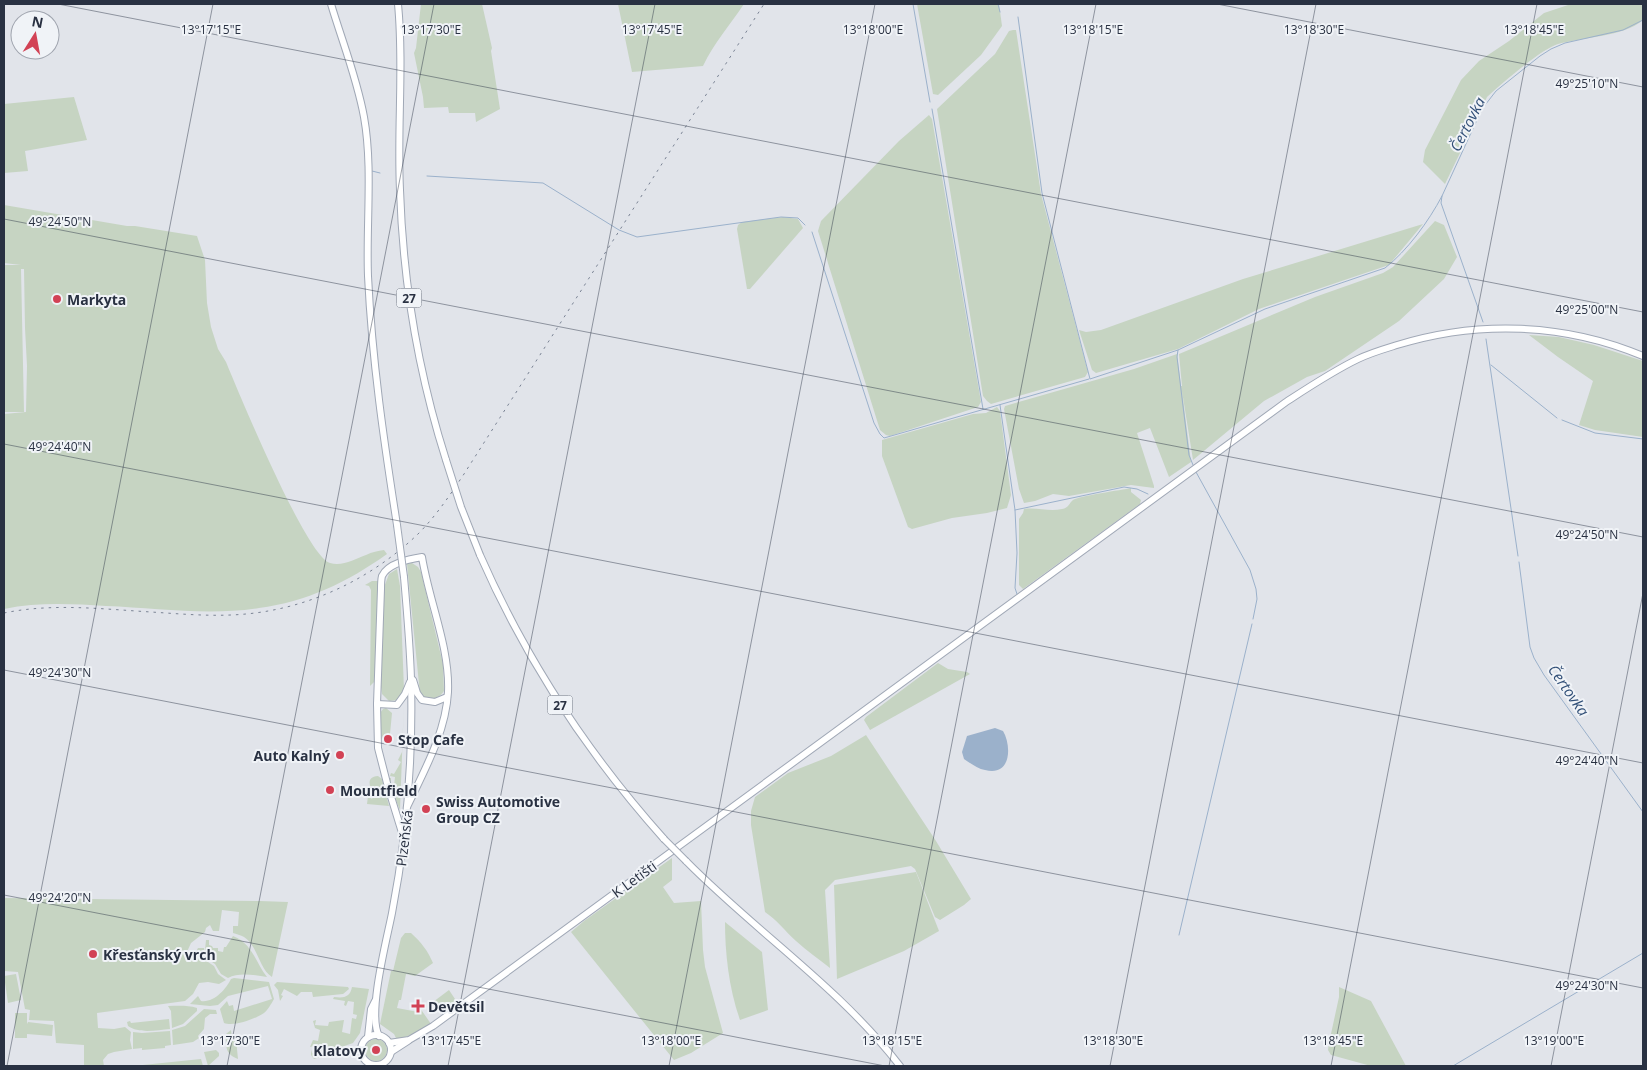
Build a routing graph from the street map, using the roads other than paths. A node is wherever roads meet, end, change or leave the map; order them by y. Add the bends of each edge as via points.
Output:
1 (330, 4) edge
2 (398, 4) edge
3 (1643, 356) edge
4 (411, 677) junction
5 (448, 698) junction
6 (377, 704) junction
7 (407, 807) junction
8 (404, 839) junction
9 (376, 1000) junction
10 (379, 1036) junction
11 (368, 1037) junction
12 (409, 1040) junction
13 (389, 1043) junction
14 (391, 1052) junction
15 (370, 1065) edge
16 (900, 1066) edge

1 - 4 main road, Plzeňská, bridge via 360,98 366,130 371,331 404,577
2 - 16 main road, 27, bridge via 401,45 400,190 406,276 431,412 480,555 518,634 560,704 606,770 664,839 733,907 840,998
3 - 12 main road, K Letišti via 1584,336 1502,328 1441,334 1358,358 1279,407 858,717 433,1026
4 - 5 main road via 422,700 435,702
4 - 6 main road via 406,694 397,705
4 - 7 main road, Plzeňská
5 - 6 main road via 447,667 422,557 395,565 382,576
5 - 7 main road via 426,768
6 - 8 main road via 378,748
7 - 8 main road, Plzeňská
8 - 9 main road, Plzeňská
9 - 10 main road, Plzeňská via 375,1026
9 - 11 main road, Plzeňská via 371,1008
10 - 11 main road
10 - 13 main road
11 - 15 main road, Plzeňská via 362,1049 363,1057
12 - 13 main road, K Letišti
12 - 14 main road, K Letišti
13 - 14 main road
14 - 15 main road, Plzeňská via 386,1060

